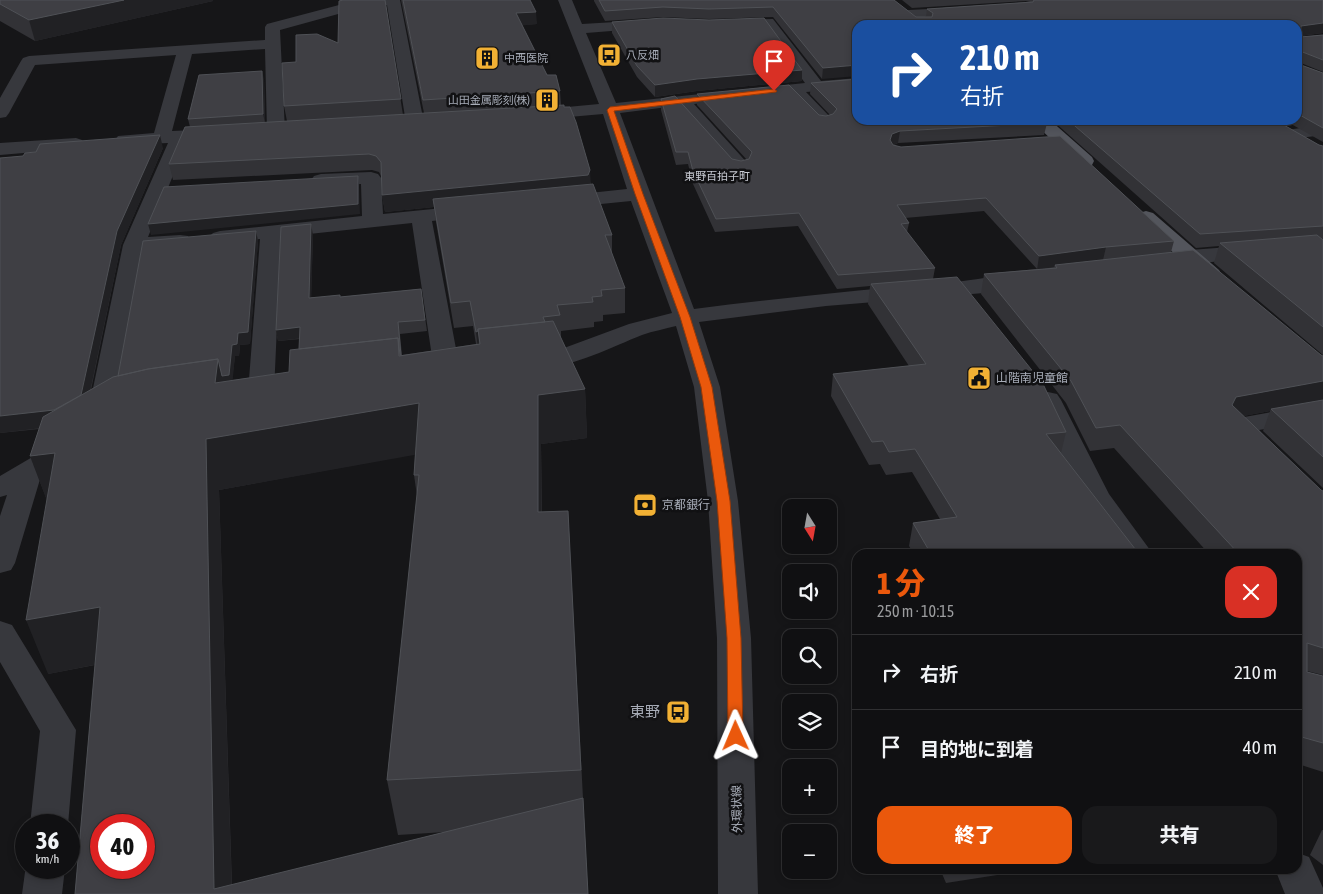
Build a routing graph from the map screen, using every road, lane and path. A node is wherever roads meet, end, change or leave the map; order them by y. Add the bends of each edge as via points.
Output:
1 (393, 0) edge
2 (565, 0) edge
3 (904, 10) joint
4 (977, 10) edge
5 (917, 20) edge
6 (663, 24) edge
7 (718, 25) edge
8 (576, 29) junction
9 (274, 44) junction
10 (184, 50) junction
11 (852, 83) edge
12 (816, 86) junction
13 (793, 89) junction
14 (681, 101) junction
15 (610, 110) junction
16 (0, 113) edge
17 (519, 116) edge
18 (825, 121) edge
19 (434, 122) edge
20 (415, 123) junction
21 (395, 124) edge
22 (1045, 125) edge
23 (1275, 125) edge
24 (296, 130) edge
25 (1323, 130) edge
26 (276, 131) junction
27 (257, 132) edge
28 (238, 133) edge
29 (1292, 134) junction
30 (171, 137) junction
31 (1063, 141) junction
32 (1034, 143) edge
33 (1315, 147) edge
34 (0, 150) edge
35 (740, 166) edge
36 (1098, 173) edge
37 (303, 181) edge
38 (639, 194) junction
39 (538, 204) edge
40 (1134, 206) edge
41 (489, 210) edge
42 (421, 217) junction
43 (373, 221) junction
44 (271, 232) junction
45 (134, 245) junction
46 (1323, 246) edge
47 (1192, 259) junction
48 (1166, 263) edge
49 (1039, 278) edge
50 (961, 288) junction
51 (1230, 291) edge
52 (980, 311) edge
53 (685, 317) junction
54 (513, 363) edge
55 (447, 370) edge
56 (1034, 381) edge
57 (234, 396) edge
58 (1323, 411) edge
59 (126, 416) edge
60 (98, 430) junction
61 (1274, 460) edge
62 (29, 470) junction
63 (0, 488) edge
64 (1134, 549) edge
65 (0, 563) edge
66 (0, 633) edge
67 (50, 814) edge
68 (1297, 874) edge
69 (44, 879) edge
70 (42, 894) edge
71 (738, 894) edge
72 (1306, 894) edge

1 - 9 street via 359,4 272,27
1 - 20 street
2 - 8 street, 外環状線
3 - 4 street
3 - 5 main road
6 - 8 street
7 - 12 street via 768,22
8 - 15 street, 外環状線
9 - 10 street
9 - 26 street
10 - 16 street via 29,62
10 - 30 street
11 - 12 street
12 - 13 street
13 - 14 street
13 - 18 street
14 - 15 street
14 - 35 street
15 - 17 street
15 - 38 street, 外環状線
19 - 20 street
20 - 21 street
22 - 31 main road
23 - 29 street
24 - 26 street
25 - 29 street
26 - 27 street
28 - 30 street
29 - 33 street
30 - 34 street
30 - 45 street via 167,188
31 - 32 street
31 - 36 main road
37 - 43 street via 371,178
38 - 39 street
38 - 53 street, 外環状線
40 - 47 main road
41 - 42 street
42 - 43 street
42 - 55 street
43 - 44 street
44 - 45 street
44 - 57 street via 271,391
45 - 60 street
46 - 47 street
47 - 48 street
47 - 51 main road
49 - 50 street
50 - 52 street
50 - 53 street via 826,299
53 - 54 street via 637,330 560,358
53 - 71 street, 外環状線 via 706,387 724,501 734,638
56 - 64 street via 1052,404 1096,496
58 - 61 street via 1239,426
59 - 60 street
60 - 62 street
62 - 63 street
62 - 65 street
66 - 67 street via 58,730
68 - 72 street
69 - 70 street

